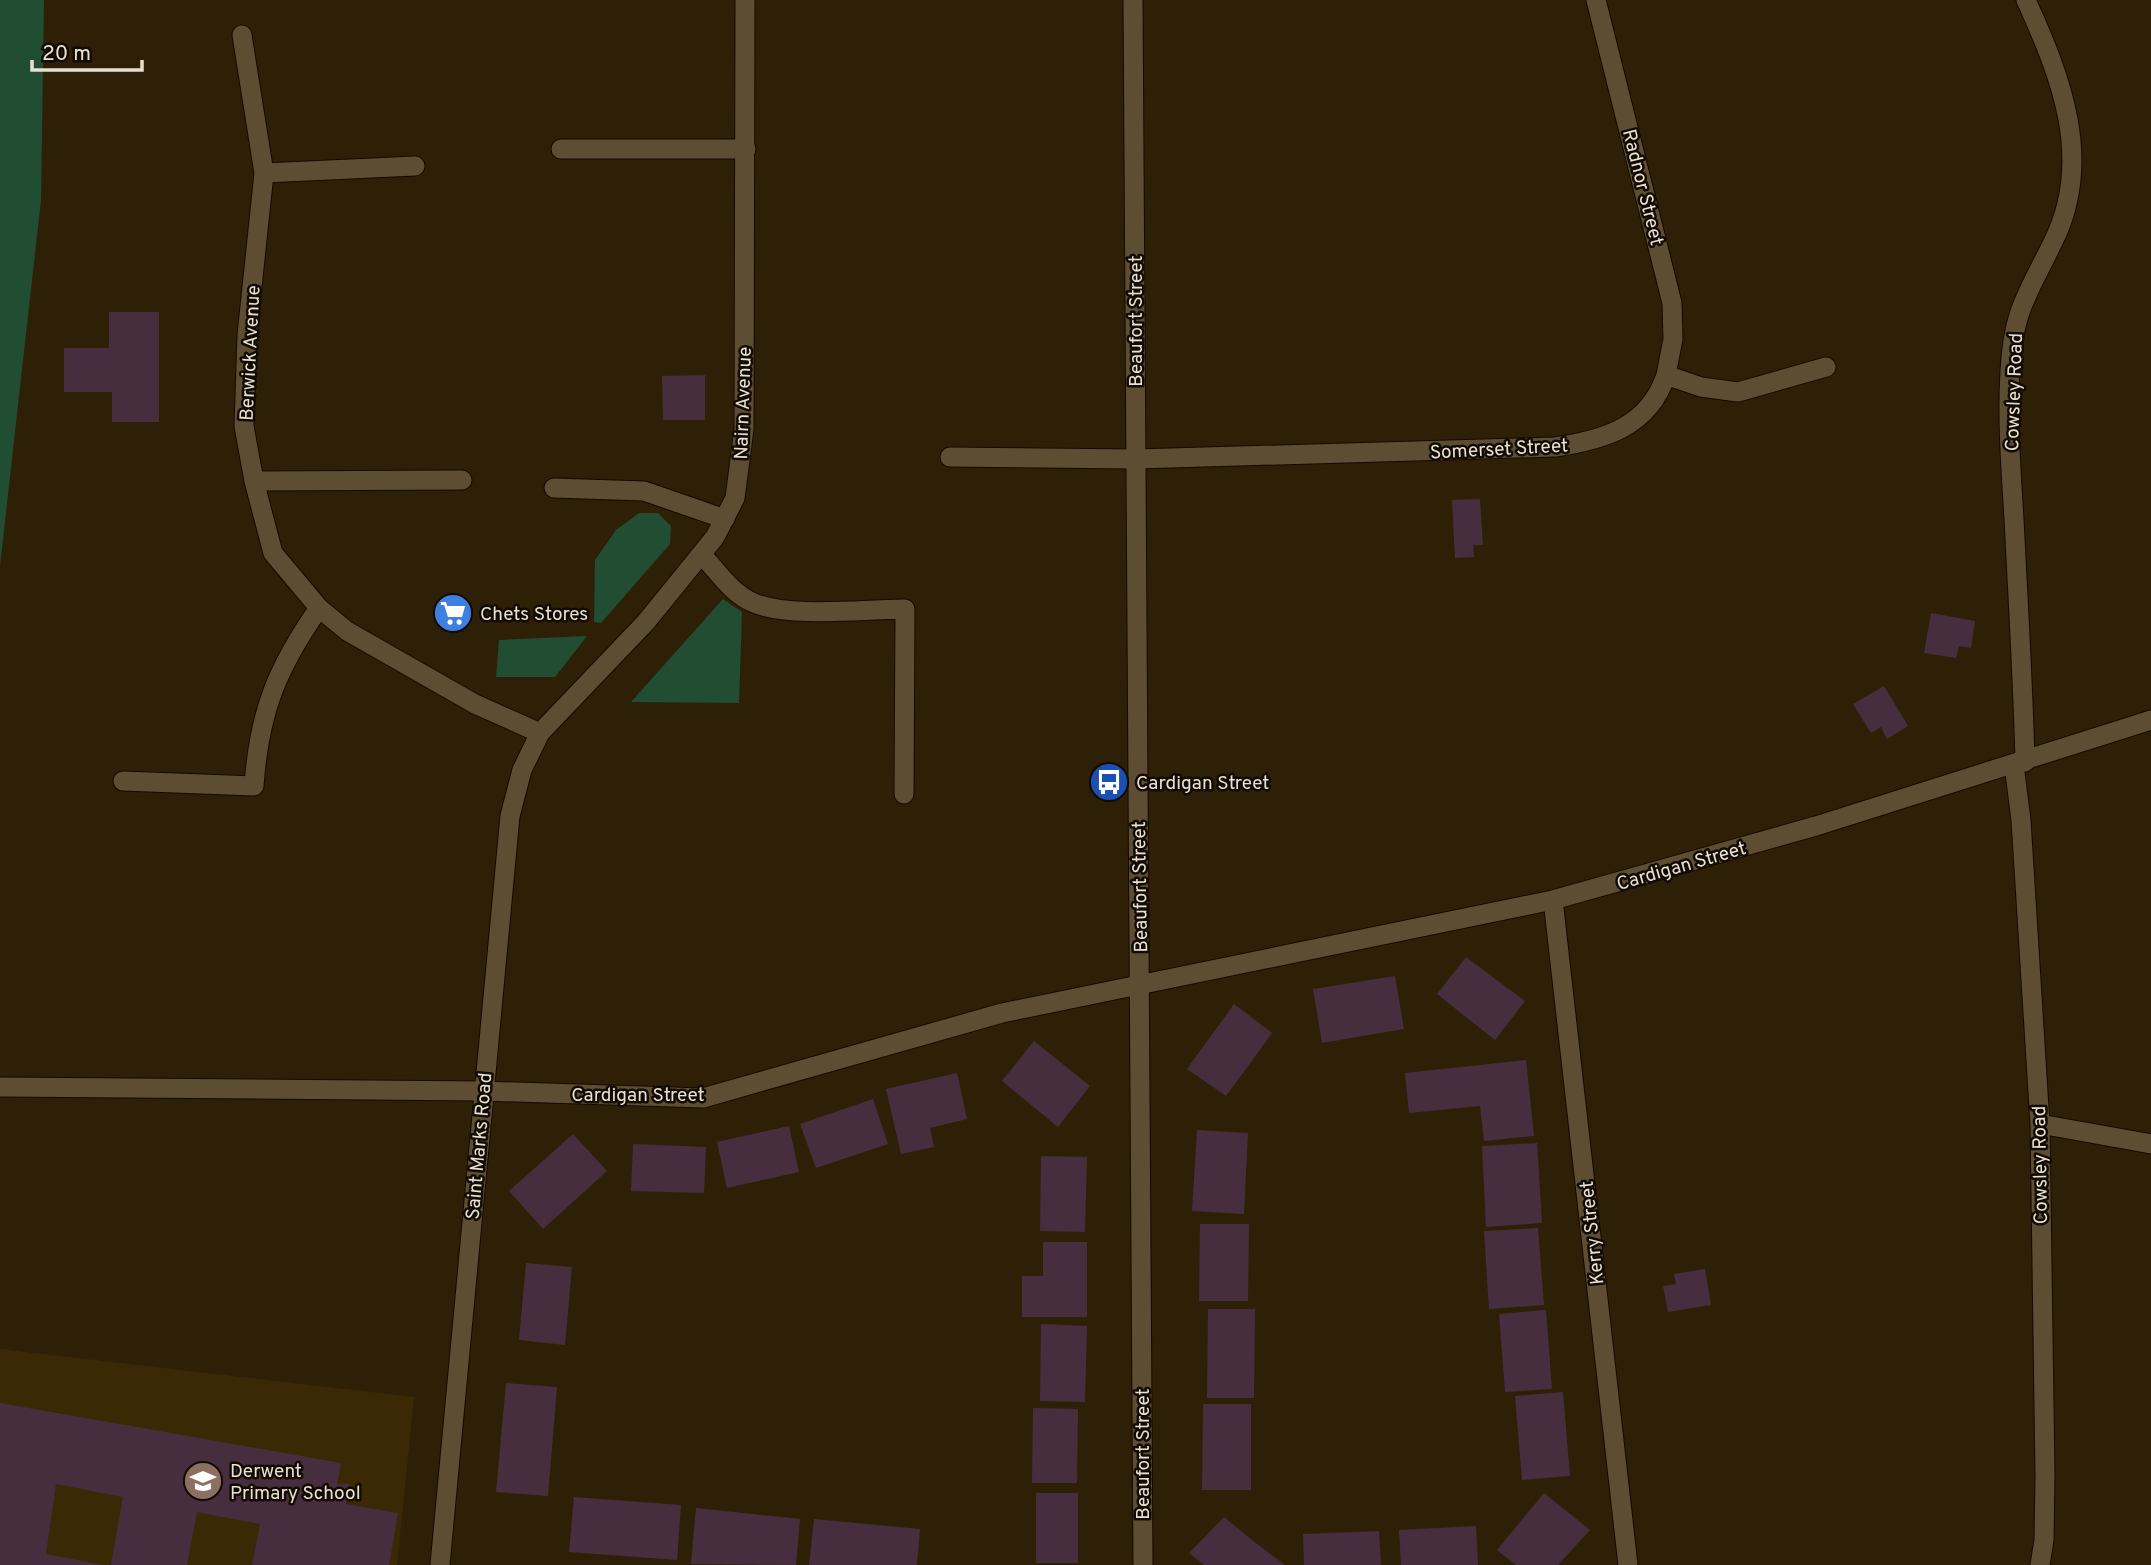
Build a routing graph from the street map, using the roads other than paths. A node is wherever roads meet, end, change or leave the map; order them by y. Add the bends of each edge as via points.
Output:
1 (745, 0) edge
2 (1133, 0) edge
3 (1596, 0) edge
4 (2026, 0) edge
5 (242, 35) dead end
6 (561, 149) dead end
7 (746, 149) junction
8 (415, 166) dead end
9 (264, 173) junction
10 (1826, 367) dead end
11 (1667, 375) junction
12 (950, 457) dead end
13 (1136, 459) junction
14 (462, 480) dead end
15 (254, 481) junction
16 (554, 488) dead end
17 (725, 519) junction
18 (703, 556) junction
19 (319, 608) junction
20 (2151, 720) edge
21 (540, 733) junction
22 (2019, 763) junction
23 (123, 781) dead end
24 (904, 794) dead end
25 (1553, 900) junction
26 (1140, 984) junction
27 (0, 1087) edge
28 (482, 1091) junction
29 (2040, 1124) junction
30 (2151, 1144) edge
31 (440, 1565) edge
32 (1143, 1565) edge
33 (1628, 1565) edge
34 (2040, 1565) edge

1 - 7 street, Nairn Avenue
2 - 13 street, Beaufort Street
3 - 11 street, Radnor Street via 1672,303 1673,340
4 - 22 street, Cowsley Road via 2064,90 2073,155 2071,196 2063,221 2020,307 2012,339 2008,412
5 - 9 street, Berwick Avenue
6 - 7 street
7 - 17 street, Nairn Avenue via 744,429 735,498
8 - 9 street
9 - 15 street, Berwick Avenue via 247,335 244,426
10 - 11 street via 1738,392 1700,387
11 - 13 street, Somerset Street via 1651,405 1632,424 1598,441 1419,453
12 - 13 street, Somerset Street
13 - 26 street, Beaufort Street
14 - 15 street
15 - 19 street, Berwick Avenue via 273,553
16 - 17 street via 644,491
17 - 18 street, Nairn Avenue
18 - 21 street, Nairn Avenue
18 - 24 street via 731,588 753,603 780,610 905,609
19 - 21 street, Berwick Avenue via 347,631 448,690
19 - 23 street via 272,686 257,747 254,786
20 - 22 street, Cardigan Street
21 - 28 street, Saint Marks Road via 522,770 510,816
22 - 25 street, Cardigan Street via 1710,858
22 - 29 street, Cowsley Road
25 - 26 street, Cardigan Street
25 - 33 street, Kerry Street
26 - 28 street, Cardigan Street via 1002,1013 703,1097
26 - 32 street, Beaufort Street
27 - 28 street, Cardigan Street
28 - 31 street, Saint Marks Road
29 - 30 street
29 - 34 street, Cowsley Road via 2045,1476

